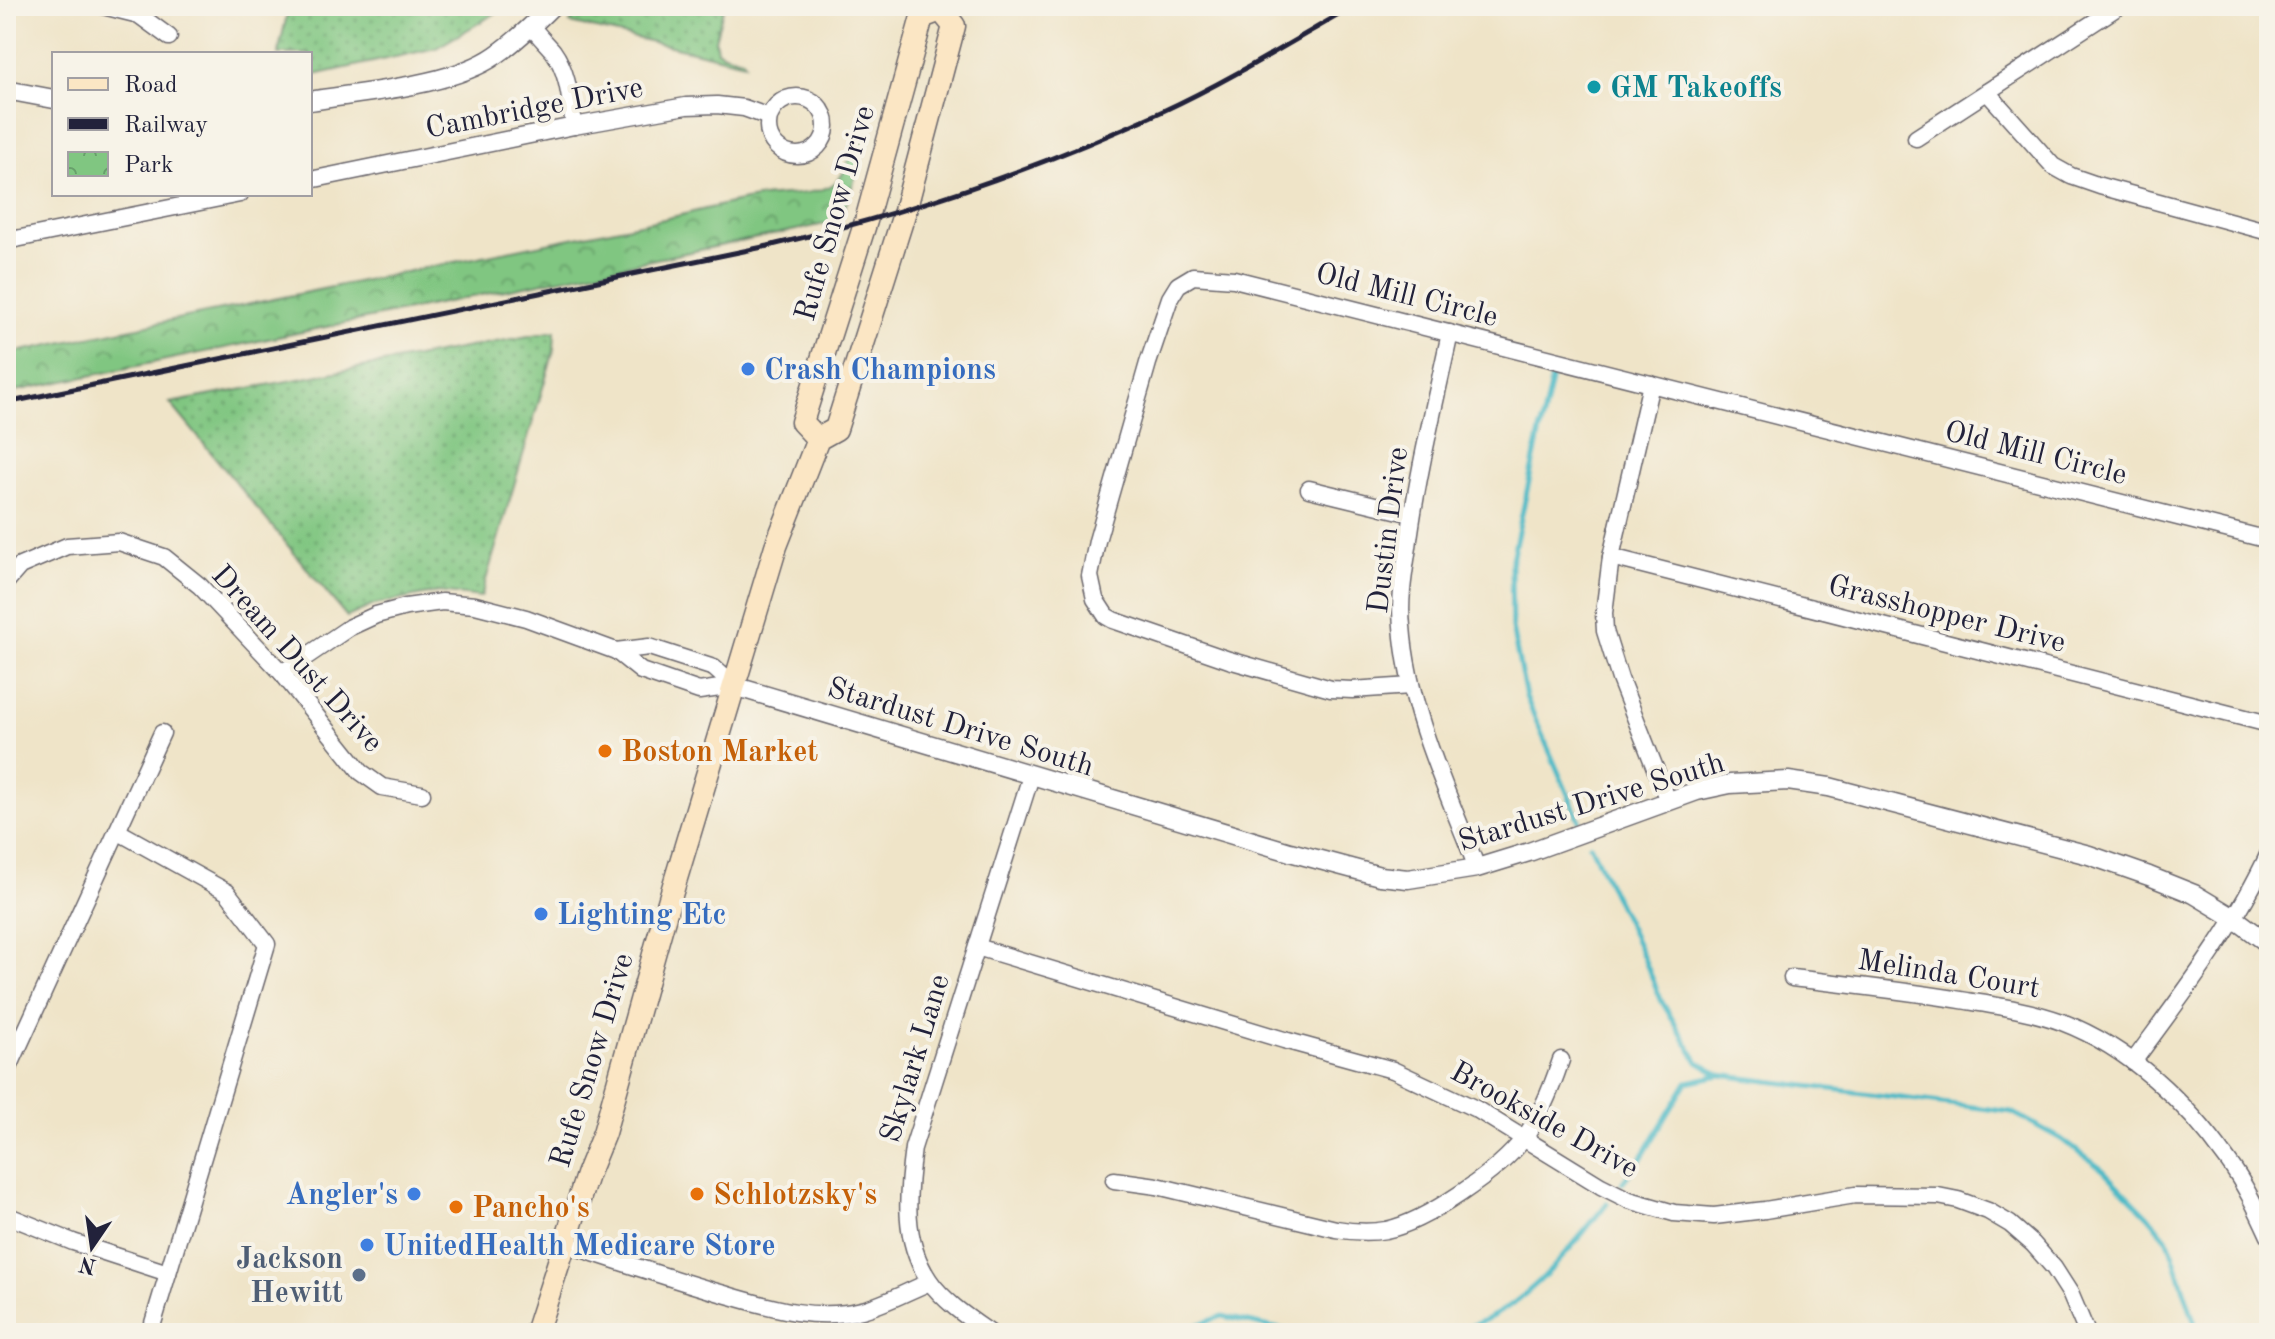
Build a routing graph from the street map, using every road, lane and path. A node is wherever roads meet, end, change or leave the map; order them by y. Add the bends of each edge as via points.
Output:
1 (103, 6) edge
2 (552, 6) edge
3 (2119, 6) edge
4 (942, 8) edge
5 (531, 26) junction
6 (169, 37) dead end
7 (6, 90) edge
8 (1987, 92) junction
9 (52, 99) edge
10 (312, 101) edge
11 (769, 117) dead end
12 (574, 126) junction
13 (1916, 138) dead end
14 (312, 180) edge
15 (230, 196) edge
16 (2269, 232) edge
17 (6, 241) edge
18 (1450, 333) junction
19 (1651, 384) junction
20 (818, 439) junction
21 (1309, 489) dead end
22 (1412, 514) junction
23 (2269, 540) edge
24 (1611, 557) junction
25 (6, 582) edge
26 (616, 651) junction
27 (282, 673) junction
28 (734, 686) junction
29 (1411, 686) junction
30 (2269, 724) edge
31 (162, 733) dead end
32 (1031, 776) junction
33 (422, 794) dead end
34 (1668, 801) junction
35 (117, 831) junction
36 (2269, 853) edge
37 (1477, 868) junction
38 (2234, 918) junction
39 (2269, 944) edge
40 (977, 947) junction
41 (1792, 978) dead end
42 (1561, 1060) dead end
43 (2133, 1062) junction
44 (6, 1074) edge
45 (1524, 1139) junction
46 (1114, 1180) dead end
47 (6, 1215) edge
48 (2269, 1236) edge
49 (566, 1244) junction
50 (168, 1273) junction
51 (930, 1282) junction
52 (150, 1333) edge
53 (536, 1333) edge
54 (990, 1333) edge
55 (2087, 1333) edge

1 - 6 street via 139,15
2 - 5 street
3 - 8 street
4 - 20 main road, Rufe Snow Drive via 954,26 917,169 836,429
4 - 20 main road, Rufe Snow Drive via 922,17 866,221 802,422
5 - 10 street via 494,57 445,78
5 - 12 street via 563,70
7 - 9 street
8 - 13 street
8 - 16 street via 2053,166 2071,176
11 - 12 street, Cambridge Drive via 744,108 686,106
12 - 14 street, Cambridge Drive
15 - 17 street
18 - 19 street, Old Mill Circle
18 - 22 street, Dustin Drive
18 - 29 street, Old Mill Circle via 1234,279 1193,276 1178,285 1148,363 1090,576 1106,616 1229,660 1331,689
19 - 23 street, Old Mill Circle
19 - 24 street
20 - 28 main road, Rufe Snow Drive via 776,546
21 - 22 street
22 - 29 street, Dustin Drive via 1401,625
24 - 30 street, Grasshopper Drive
24 - 34 street via 1605,631
25 - 27 street, Dream Dust Drive via 20,566 67,546 119,542 164,557 200,586
26 - 27 street via 526,618 442,602 376,615
26 - 28 street via 649,647 714,668
26 - 28 street via 641,671 699,691
27 - 33 street, Dream Dust Drive via 361,772 382,787
28 - 32 street, Stardust Drive South
28 - 49 main road, Rufe Snow Drive via 604,1133
29 - 37 street, Dustin Drive
31 - 35 street
32 - 37 street, Stardust Drive South via 1380,876 1408,879
32 - 40 street, Skylark Lane
34 - 37 street, Stardust Drive South
34 - 38 street, Stardust Drive South via 1759,781 1829,787 2089,855 2194,894
35 - 44 street
35 - 50 street via 227,892 267,944
36 - 38 street
38 - 39 street, Stardust Drive South
38 - 43 street
40 - 45 street, Brookside Drive via 1393,1070 1476,1109
40 - 51 street, Skylark Lane via 913,1148 907,1190 908,1222
41 - 43 street, Melinda Court via 2017,1009 2062,1022
42 - 45 street
43 - 48 street, Melinda Court via 2174,1097 2230,1163
45 - 46 street via 1492,1171 1430,1212 1388,1230 1358,1233
45 - 55 street, Brookside Drive via 1629,1200 1674,1213 1714,1216 1855,1195 1958,1200 1988,1211 2033,1244 2070,1293
47 - 50 street
49 - 51 street via 799,1313 861,1310
49 - 53 main road, Rufe Snow Drive
50 - 52 street
51 - 54 street, Skylark Lane

